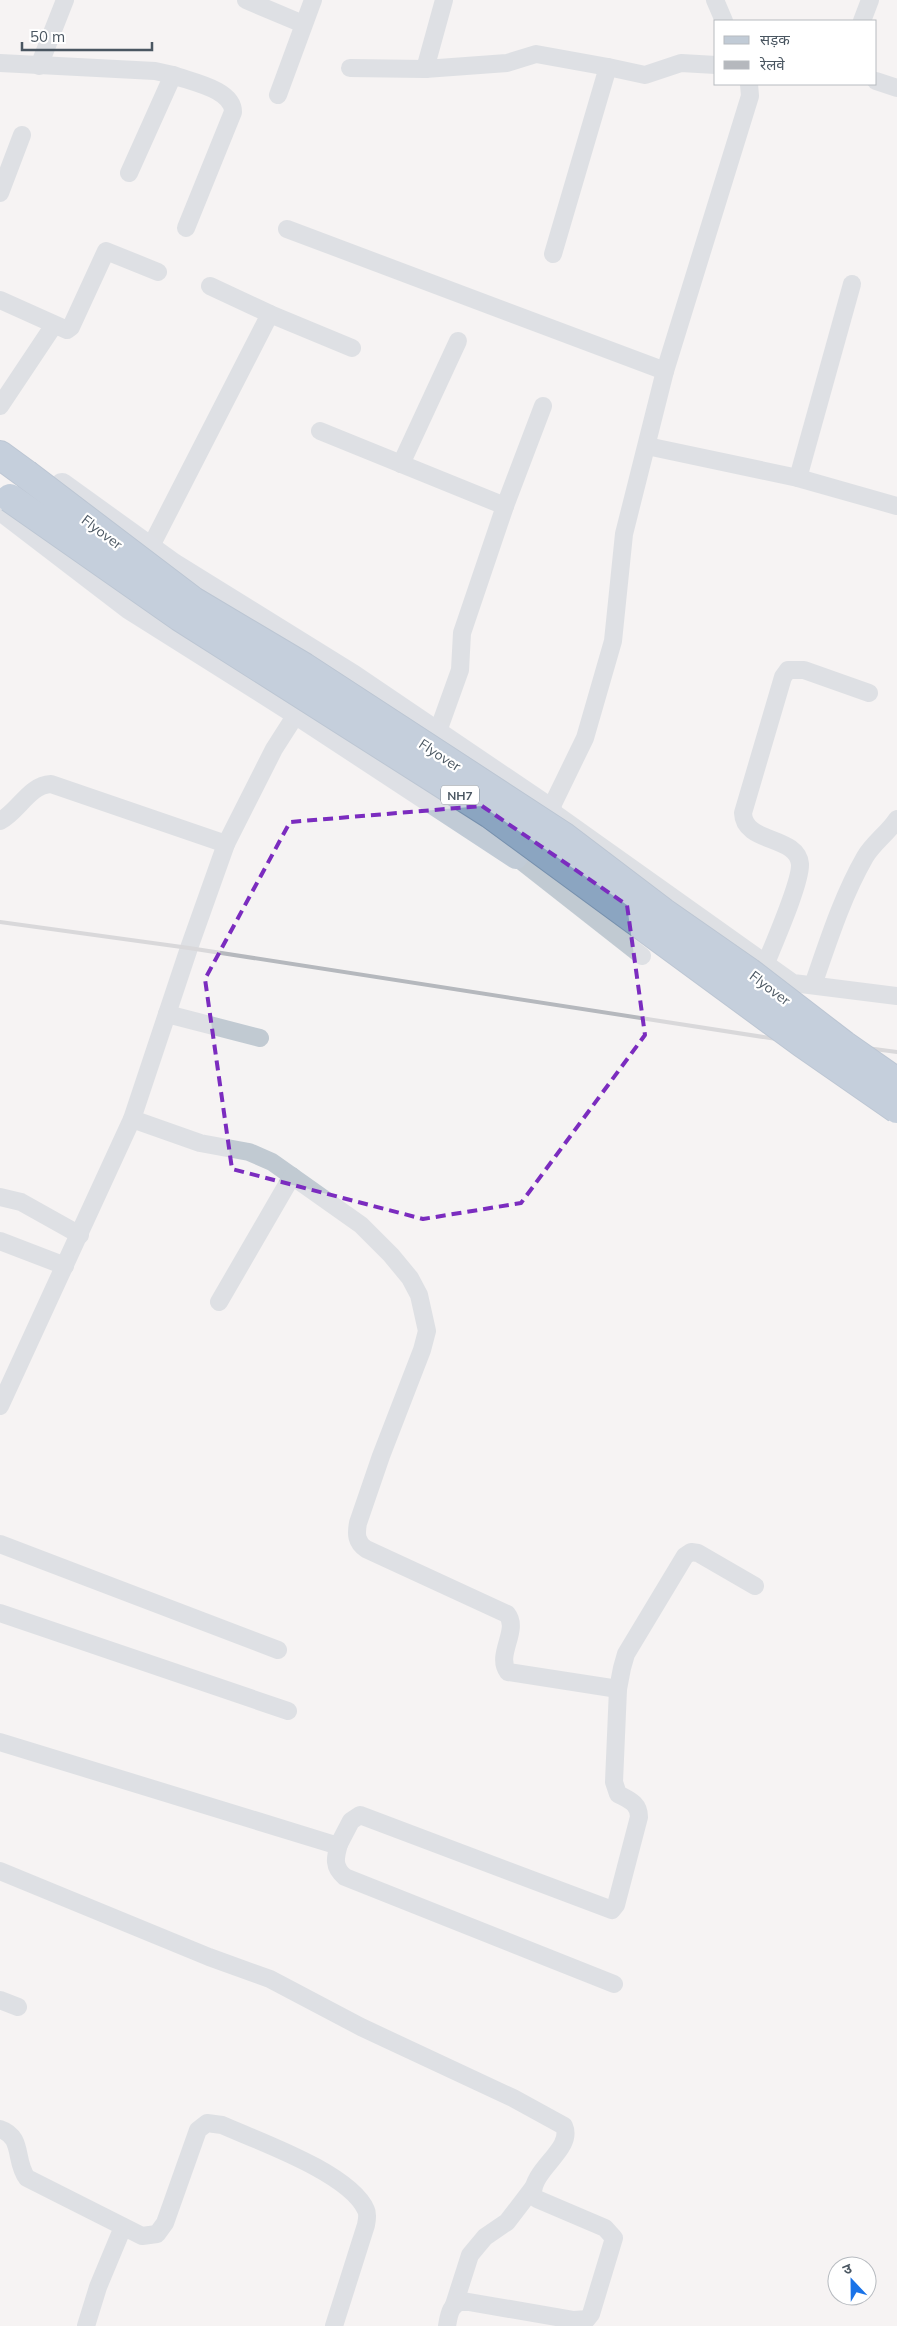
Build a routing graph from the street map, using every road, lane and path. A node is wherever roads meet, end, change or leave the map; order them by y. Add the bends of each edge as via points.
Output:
1 (65, 0) edge
2 (246, 0) edge
3 (313, 0) edge
4 (444, 0) edge
5 (715, 0) edge
6 (870, 0) edge
7 (724, 20) edge
8 (862, 20) edge
9 (304, 24) junction
10 (0, 63) edge
11 (714, 65) edge
12 (39, 66) junction
13 (608, 67) junction
14 (350, 68) dead end
15 (425, 69) junction
16 (173, 75) junction
17 (877, 80) edge
18 (749, 85) edge
19 (897, 88) edge
20 (278, 94) dead end
21 (22, 135) dead end
22 (129, 173) dead end
23 (0, 193) edge
24 (186, 228) dead end
25 (287, 229) dead end
26 (553, 254) dead end
27 (158, 272) dead end
28 (852, 284) dead end
29 (210, 286) dead end
30 (0, 300) edge
31 (270, 314) junction
32 (54, 325) junction
33 (458, 341) dead end
34 (352, 348) dead end
35 (665, 371) junction
36 (0, 406) edge
37 (543, 406) dead end
38 (320, 431) dead end
39 (647, 446) junction
40 (0, 450) edge
41 (0, 455) edge
42 (401, 464) junction
43 (798, 478) junction
44 (3, 499) edge
45 (506, 506) junction
46 (897, 506) edge
47 (150, 548) junction
48 (869, 693) dead end
49 (296, 713) junction
50 (437, 734) junction
51 (550, 810) junction
52 (897, 819) edge
53 (0, 821) edge
54 (226, 844) junction
55 (516, 857) junction
56 (642, 956) dead end
57 (766, 963) junction
58 (812, 985) junction
59 (897, 996) edge
60 (167, 1014) junction
61 (260, 1038) dead end
62 (897, 1082) edge
63 (897, 1109) edge
64 (132, 1120) junction
65 (292, 1176) junction
66 (0, 1198) edge
67 (80, 1235) junction
68 (0, 1241) edge
69 (66, 1266) junction
70 (219, 1302) dead end
71 (0, 1406) edge
72 (0, 1544) edge
73 (755, 1586) dead end
74 (0, 1613) edge
75 (278, 1650) dead end
76 (618, 1689) junction
77 (288, 1712) dead end
78 (0, 1742) edge
79 (338, 1844) junction
80 (0, 1871) edge
81 (614, 1984) dead end
82 (0, 2000) edge
83 (18, 2007) dead end
84 (0, 2129) edge
85 (533, 2188) junction
86 (123, 2226) junction
87 (454, 2305) junction
88 (573, 2323) edge
89 (86, 2326) edge
90 (334, 2326) edge
91 (447, 2326) edge

1 - 12 street
2 - 9 street
3 - 9 street
4 - 15 street
5 - 7 street
6 - 8 street
9 - 20 street
10 - 12 street
11 - 13 street via 681,63 645,75
12 - 16 street via 155,71
13 - 15 street via 536,54 507,63
13 - 26 street
14 - 15 street
16 - 22 street
16 - 24 street via 222,93 233,106
17 - 19 street
18 - 35 street via 750,96
21 - 23 street
25 - 35 street
27 - 32 street via 106,251 71,327 67,330
28 - 43 street
29 - 31 street
30 - 32 street
31 - 34 street
31 - 47 street
32 - 36 street
33 - 42 street
35 - 39 street
37 - 45 street
38 - 42 street
39 - 43 street
39 - 51 street via 624,534 613,641 585,738
40 - 47 street via 43,472
41 - 62 highway, Flyover / NH7, bridge via 193,601 304,667 563,836
42 - 45 street
43 - 46 street
44 - 49 street via 128,607
44 - 63 highway, Flyover / NH7, bridge via 180,617 490,814
45 - 50 street via 462,633 460,670
47 - 50 street
48 - 57 street via 804,670 788,670 783,677 743,813 748,828 794,851 800,862 790,900
49 - 54 street via 274,748
49 - 55 street
50 - 51 street
51 - 55 street
51 - 57 street
52 - 58 street via 861,863
53 - 54 street via 36,788 51,784
54 - 60 street
55 - 56 street
57 - 58 street via 793,983
58 - 59 street
60 - 61 street
60 - 64 street
64 - 65 street via 200,1143 261,1156
64 - 67 street
65 - 70 street
65 - 76 street via 361,1225 390,1255 410,1278 425,1314 427,1331 422,1350 358,1523 357,1536 361,1546 507,1614 511,1623 504,1662 508,1672
66 - 67 street via 22,1202
67 - 69 street
68 - 69 street
69 - 71 street
72 - 75 street
73 - 76 street via 698,1553 691,1552 685,1556 626,1654
74 - 77 street
76 - 79 street via 614,1782 618,1794 635,1803 639,1817 612,1910 360,1815 351,1821
78 - 79 street
79 - 81 street via 335,1860 339,1872 345,1876
80 - 85 street via 270,1979 361,2027 558,2121 566,2132 565,2141
82 - 83 street
84 - 86 street via 15,2139 27,2178
85 - 87 street via 507,2222 485,2237 470,2255
85 - 88 street via 537,2199 605,2228 614,2238 591,2314 587,2319
86 - 89 street
86 - 90 street via 142,2236 157,2234 198,2130 207,2123 222,2125 313,2165 350,2190 361,2200 367,2212 366,2225
87 - 88 street via 462,2301
87 - 91 street

